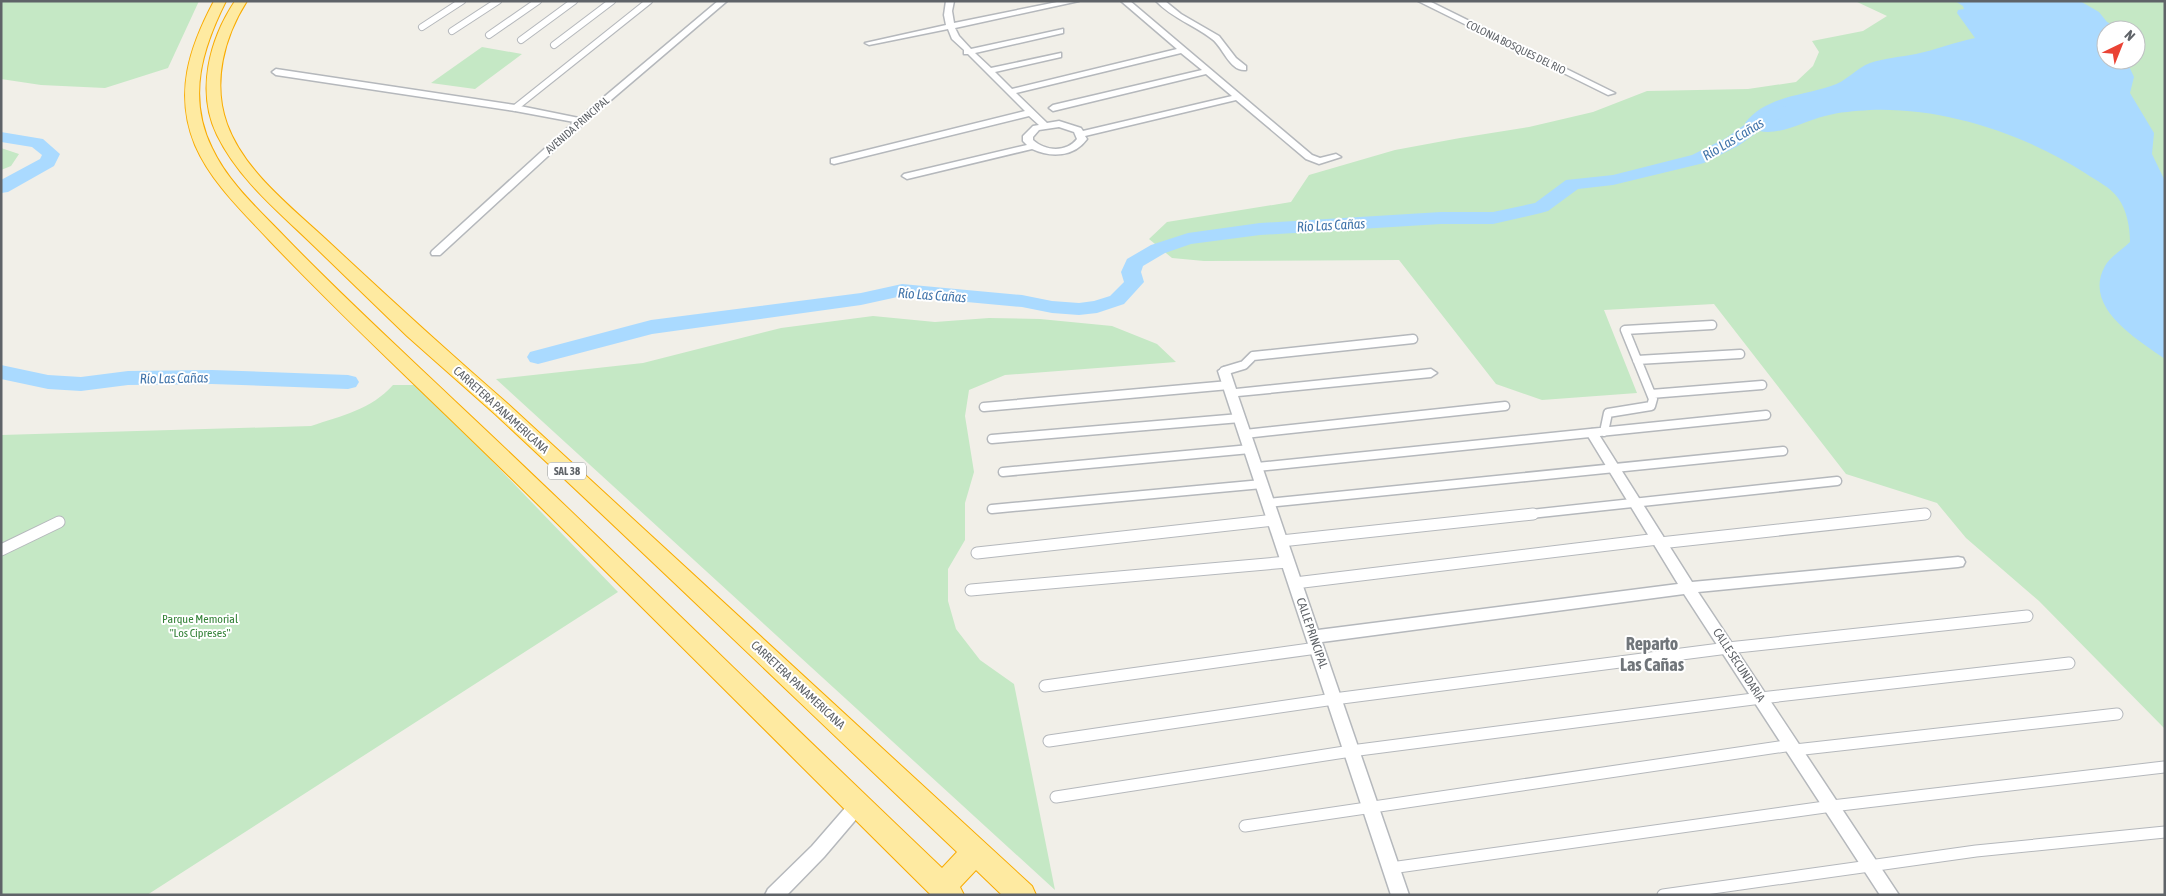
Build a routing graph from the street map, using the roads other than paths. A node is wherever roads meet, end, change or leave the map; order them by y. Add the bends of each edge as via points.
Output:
1 (220, 1) edge
2 (241, 1) edge
3 (462, 1) edge
4 (498, 1) edge
5 (538, 1) edge
6 (574, 1) edge
7 (612, 1) edge
8 (649, 1) edge
9 (723, 1) edge
10 (950, 1) edge
11 (1075, 1) edge
12 (1125, 1) edge
13 (1160, 1) edge
14 (1422, 1) edge
15 (950, 26) junction
16 (422, 27) dead end
17 (1060, 31) dead end
18 (452, 32) dead end
19 (490, 35) dead end
20 (521, 40) dead end
21 (869, 43) dead end
22 (554, 45) dead end
23 (1184, 50) junction
24 (967, 52) junction
25 (1058, 55) dead end
26 (1243, 68) dead end
27 (988, 71) junction
28 (1208, 71) junction
29 (276, 72) dead end
30 (1009, 92) junction
31 (1611, 93) dead end
32 (1238, 97) junction
33 (515, 108) junction
34 (1053, 108) dead end
35 (1029, 113) junction
36 (581, 121) junction
37 (1044, 125) junction
38 (1081, 134) junction
39 (1032, 146) junction
40 (1336, 157) dead end
41 (834, 161) dead end
42 (907, 176) dead end
43 (436, 253) dead end
44 (368, 288) junction
45 (337, 301) junction
46 (398, 316) junction
47 (1712, 325) dead end
48 (369, 332) junction
49 (1413, 339) dead end
50 (1740, 354) dead end
51 (1637, 360) junction
52 (1431, 373) dead end
53 (1228, 383) junction
54 (1762, 385) dead end
55 (1651, 394) junction
56 (1504, 406) dead end
57 (984, 407) dead end
58 (1766, 415) dead end
59 (1240, 418) junction
60 (1598, 432) junction
61 (1245, 434) junction
62 (992, 439) dead end
63 (1250, 449) junction
64 (1783, 451) dead end
65 (1612, 467) junction
66 (1257, 468) junction
67 (1003, 472) dead end
68 (1837, 481) dead end
69 (1262, 484) junction
70 (1634, 502) junction
71 (1268, 503) junction
72 (992, 509) dead end
73 (1925, 514) dead end
74 (1274, 520) junction
75 (59, 522) dead end
76 (1281, 541) junction
77 (1659, 541) junction
78 (1, 550) edge
79 (977, 553) dead end
80 (1288, 562) junction
81 (1958, 562) dead end
82 (1295, 583) junction
83 (1688, 588) junction
84 (971, 590) dead end
85 (2027, 616) dead end
86 (1315, 643) junction
87 (1728, 648) junction
88 (2069, 663) dead end
89 (1045, 686) dead end
90 (1761, 698) junction
91 (1334, 699) junction
92 (2117, 714) dead end
93 (1050, 741) dead end
94 (1793, 747) junction
95 (1351, 751) junction
96 (2164, 767) edge
97 (1056, 797) dead end
98 (858, 805) junction
99 (1370, 806) junction
100 (1832, 806) junction
101 (1245, 826) dead end
102 (2165, 832) edge
103 (976, 852) junction
104 (1870, 864) junction
105 (1391, 868) junction
106 (946, 891) edge
107 (774, 895) edge
108 (1022, 895) edge
109 (1400, 895) edge
110 (1663, 895) edge
111 (1890, 895) edge

1 - 45 highway, SAL 38 via 199,44 192,71 192,112 200,137 226,184
2 - 44 highway, CARRETERA PANAMERICANA / SAL 38 via 224,31 216,64 217,116 226,137 235,154 262,187
3 - 16 street
4 - 18 street
5 - 19 street
6 - 20 street
7 - 22 street
8 - 33 street
9 - 36 street, AVENIDA PRINCIPAL
10 - 15 street via 947,12
11 - 15 street
12 - 23 street
13 - 26 street via 1178,16 1216,38
14 - 31 street, COLONIA BOSQUES DEL RIO
15 - 21 street
15 - 24 street
17 - 24 street
23 - 28 street
23 - 30 street
24 - 27 street
25 - 27 street
27 - 30 street
28 - 32 street
28 - 34 street
29 - 33 street
30 - 35 street
32 - 38 street
32 - 40 street via 1309,157 1319,161
33 - 36 street
35 - 37 street
35 - 41 street
36 - 43 street, AVENIDA PRINCIPAL
37 - 38 street via 1067,125
37 - 39 street via 1030,132 1028,136
38 - 39 street via 1080,144 1066,150 1047,151
39 - 42 street
44 - 45 highway via 358,296
44 - 46 highway, CARRETERA PANAMERICANA / SAL 38
45 - 48 highway, SAL 38
46 - 48 highway via 379,322
46 - 103 highway, CARRETERA PANAMERICANA / SAL 38 via 502,409
47 - 51 street via 1625,330
48 - 98 highway, SAL 38 via 604,554
49 - 53 street via 1253,356
50 - 51 street
51 - 55 street
52 - 53 street
53 - 57 street
53 - 59 street, CALLE PRINCIPAL
54 - 55 street
55 - 60 street via 1651,406 1608,413
56 - 61 street
58 - 60 street
59 - 61 street, CALLE PRINCIPAL
59 - 62 street
60 - 65 street, CALLE SECUNDARIA
60 - 66 street
61 - 63 street, CALLE PRINCIPAL
63 - 66 street, CALLE PRINCIPAL
63 - 67 street
64 - 65 street
65 - 70 street, CALLE SECUNDARIA
65 - 71 street
66 - 69 street, CALLE PRINCIPAL
68 - 70 street
69 - 71 street, CALLE PRINCIPAL
69 - 72 street
70 - 76 street
70 - 77 street, CALLE SECUNDARIA
71 - 74 street, CALLE PRINCIPAL
73 - 77 street
74 - 76 street, CALLE PRINCIPAL
74 - 79 street
75 - 78 street
76 - 80 street, CALLE PRINCIPAL
77 - 82 street
77 - 83 street, CALLE SECUNDARIA
80 - 82 street, CALLE PRINCIPAL
80 - 84 street
81 - 83 street
82 - 86 street, CALLE PRINCIPAL
83 - 86 street
83 - 87 street, CALLE SECUNDARIA
85 - 87 street
86 - 89 street
86 - 91 street, CALLE PRINCIPAL
87 - 90 street, CALLE SECUNDARIA
87 - 91 street
88 - 90 street
90 - 94 street, CALLE SECUNDARIA
90 - 95 street
91 - 93 street
91 - 95 street, CALLE PRINCIPAL
92 - 94 street
94 - 99 street
94 - 100 street, CALLE SECUNDARIA
95 - 97 street
95 - 99 street, CALLE PRINCIPAL
96 - 100 street
98 - 106 highway, SAL 38
98 - 107 street via 834,836
99 - 101 street
99 - 105 street, CALLE PRINCIPAL
100 - 104 street, CALLE SECUNDARIA
100 - 105 street
102 - 104 street via 2077,839
103 - 106 highway
103 - 108 highway, CARRETERA PANAMERICANA / SAL 38
104 - 110 street
104 - 111 street, CALLE SECUNDARIA
105 - 109 street, CALLE PRINCIPAL

